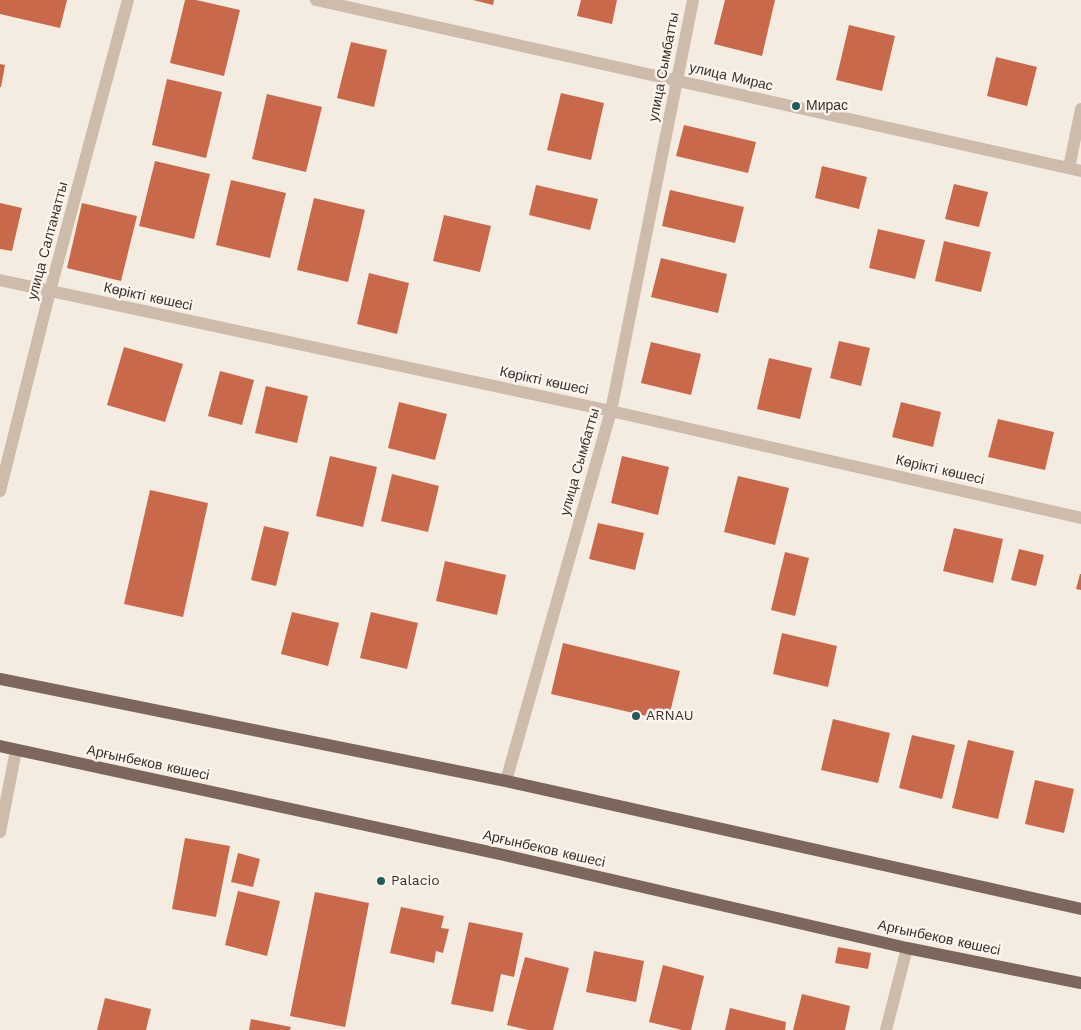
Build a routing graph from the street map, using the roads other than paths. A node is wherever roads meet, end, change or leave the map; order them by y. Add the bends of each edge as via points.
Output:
1 (128, 0) edge
2 (316, 0) edge
3 (693, 0) edge
4 (676, 80) junction
5 (1081, 109) edge
6 (1075, 169) edge
7 (0, 280) edge
8 (50, 291) junction
9 (611, 411) junction
10 (0, 491) edge
11 (1081, 518) edge
12 (0, 679) edge
13 (0, 746) edge
14 (16, 750) junction
15 (506, 781) junction
16 (0, 832) edge
17 (1081, 909) edge
18 (907, 948) junction
19 (1081, 983) edge
20 (886, 1030) edge

1 - 8 street, улица Салтанатты
2 - 4 street, улица Мирас
3 - 4 street, улица Сымбатты
4 - 6 street, улица Мирас
4 - 9 street, улица Сымбатты
5 - 6 street
7 - 8 street, Көрікті көшесі
8 - 9 street, Көрікті көшесі
8 - 10 street, улица Салтанатты
9 - 11 street, Көрікті көшесі
9 - 15 street, улица Сымбатты
12 - 15 main road
13 - 14 main road, Арғынбеков көшесі
14 - 16 street
14 - 18 main road, Арғынбеков көшесі via 504,855
15 - 17 main road
18 - 19 main road, Арғынбеков көшесі
18 - 20 street

